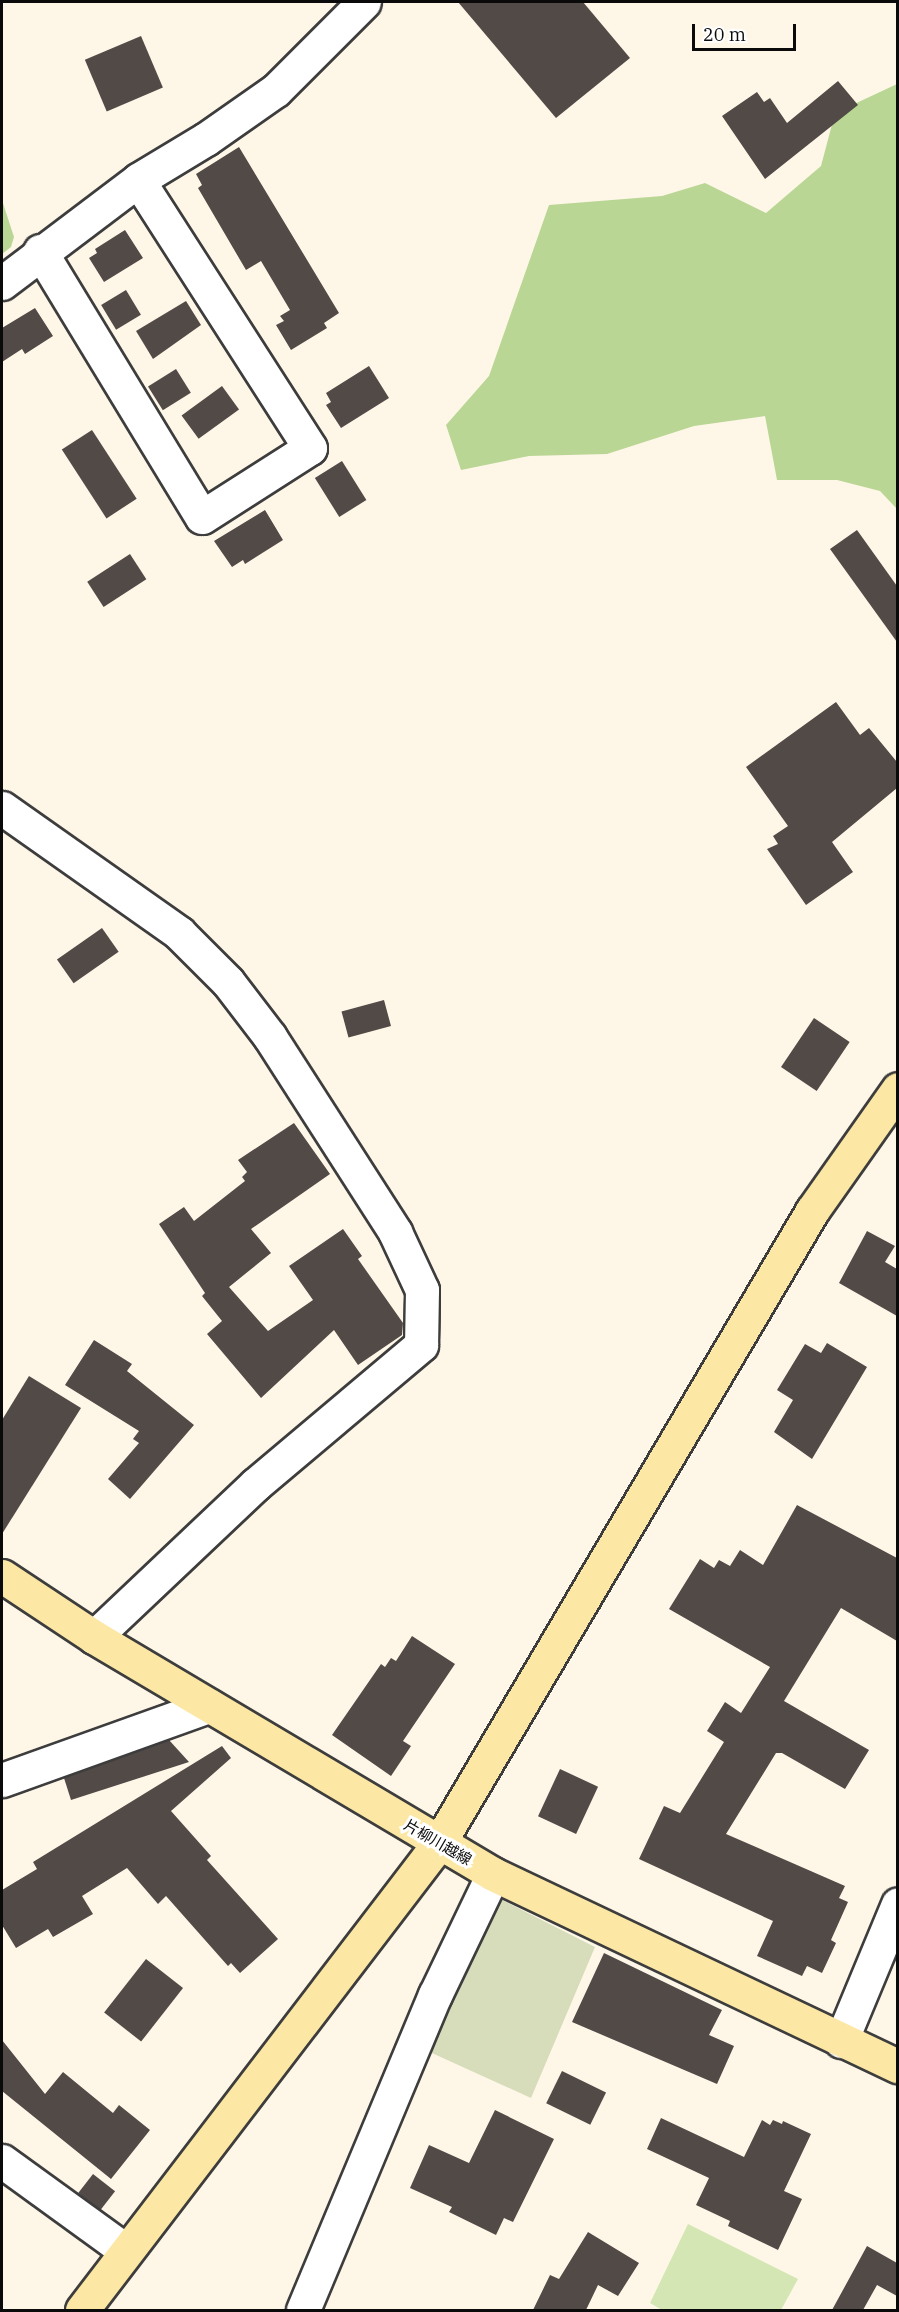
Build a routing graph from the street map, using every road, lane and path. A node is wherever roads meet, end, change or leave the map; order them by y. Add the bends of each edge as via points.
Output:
1 (364, 2) edge
2 (138, 180) junction
3 (40, 251) junction
4 (2, 283) edge
5 (2, 808) edge
6 (897, 1089) edge
7 (2, 1576) edge
8 (94, 1637) junction
9 (209, 1706) junction
10 (2, 1780) edge
11 (439, 1843) junction
12 (493, 1874) junction
13 (897, 1904) edge
14 (841, 2040) junction
15 (897, 2066) edge
16 (2, 2161) edge
17 (125, 2250) junction
18 (82, 2310) edge
19 (303, 2310) edge

1 - 2 street via 276,90
2 - 3 street
2 - 3 street via 310,448 202,517
3 - 4 street
5 - 8 street via 179,933 228,982 270,1037 395,1232 422,1290 421,1345 238,1500
6 - 11 street via 812,1211
7 - 8 street, 片柳川越線
8 - 9 street, 片柳川越線
9 - 10 street
9 - 11 street, 片柳川越線
11 - 12 street, 片柳川越線
11 - 17 street
12 - 14 street, 片柳川越線
12 - 19 street via 435,1995
13 - 14 street
14 - 15 street, 片柳川越線
16 - 17 street
17 - 18 street

